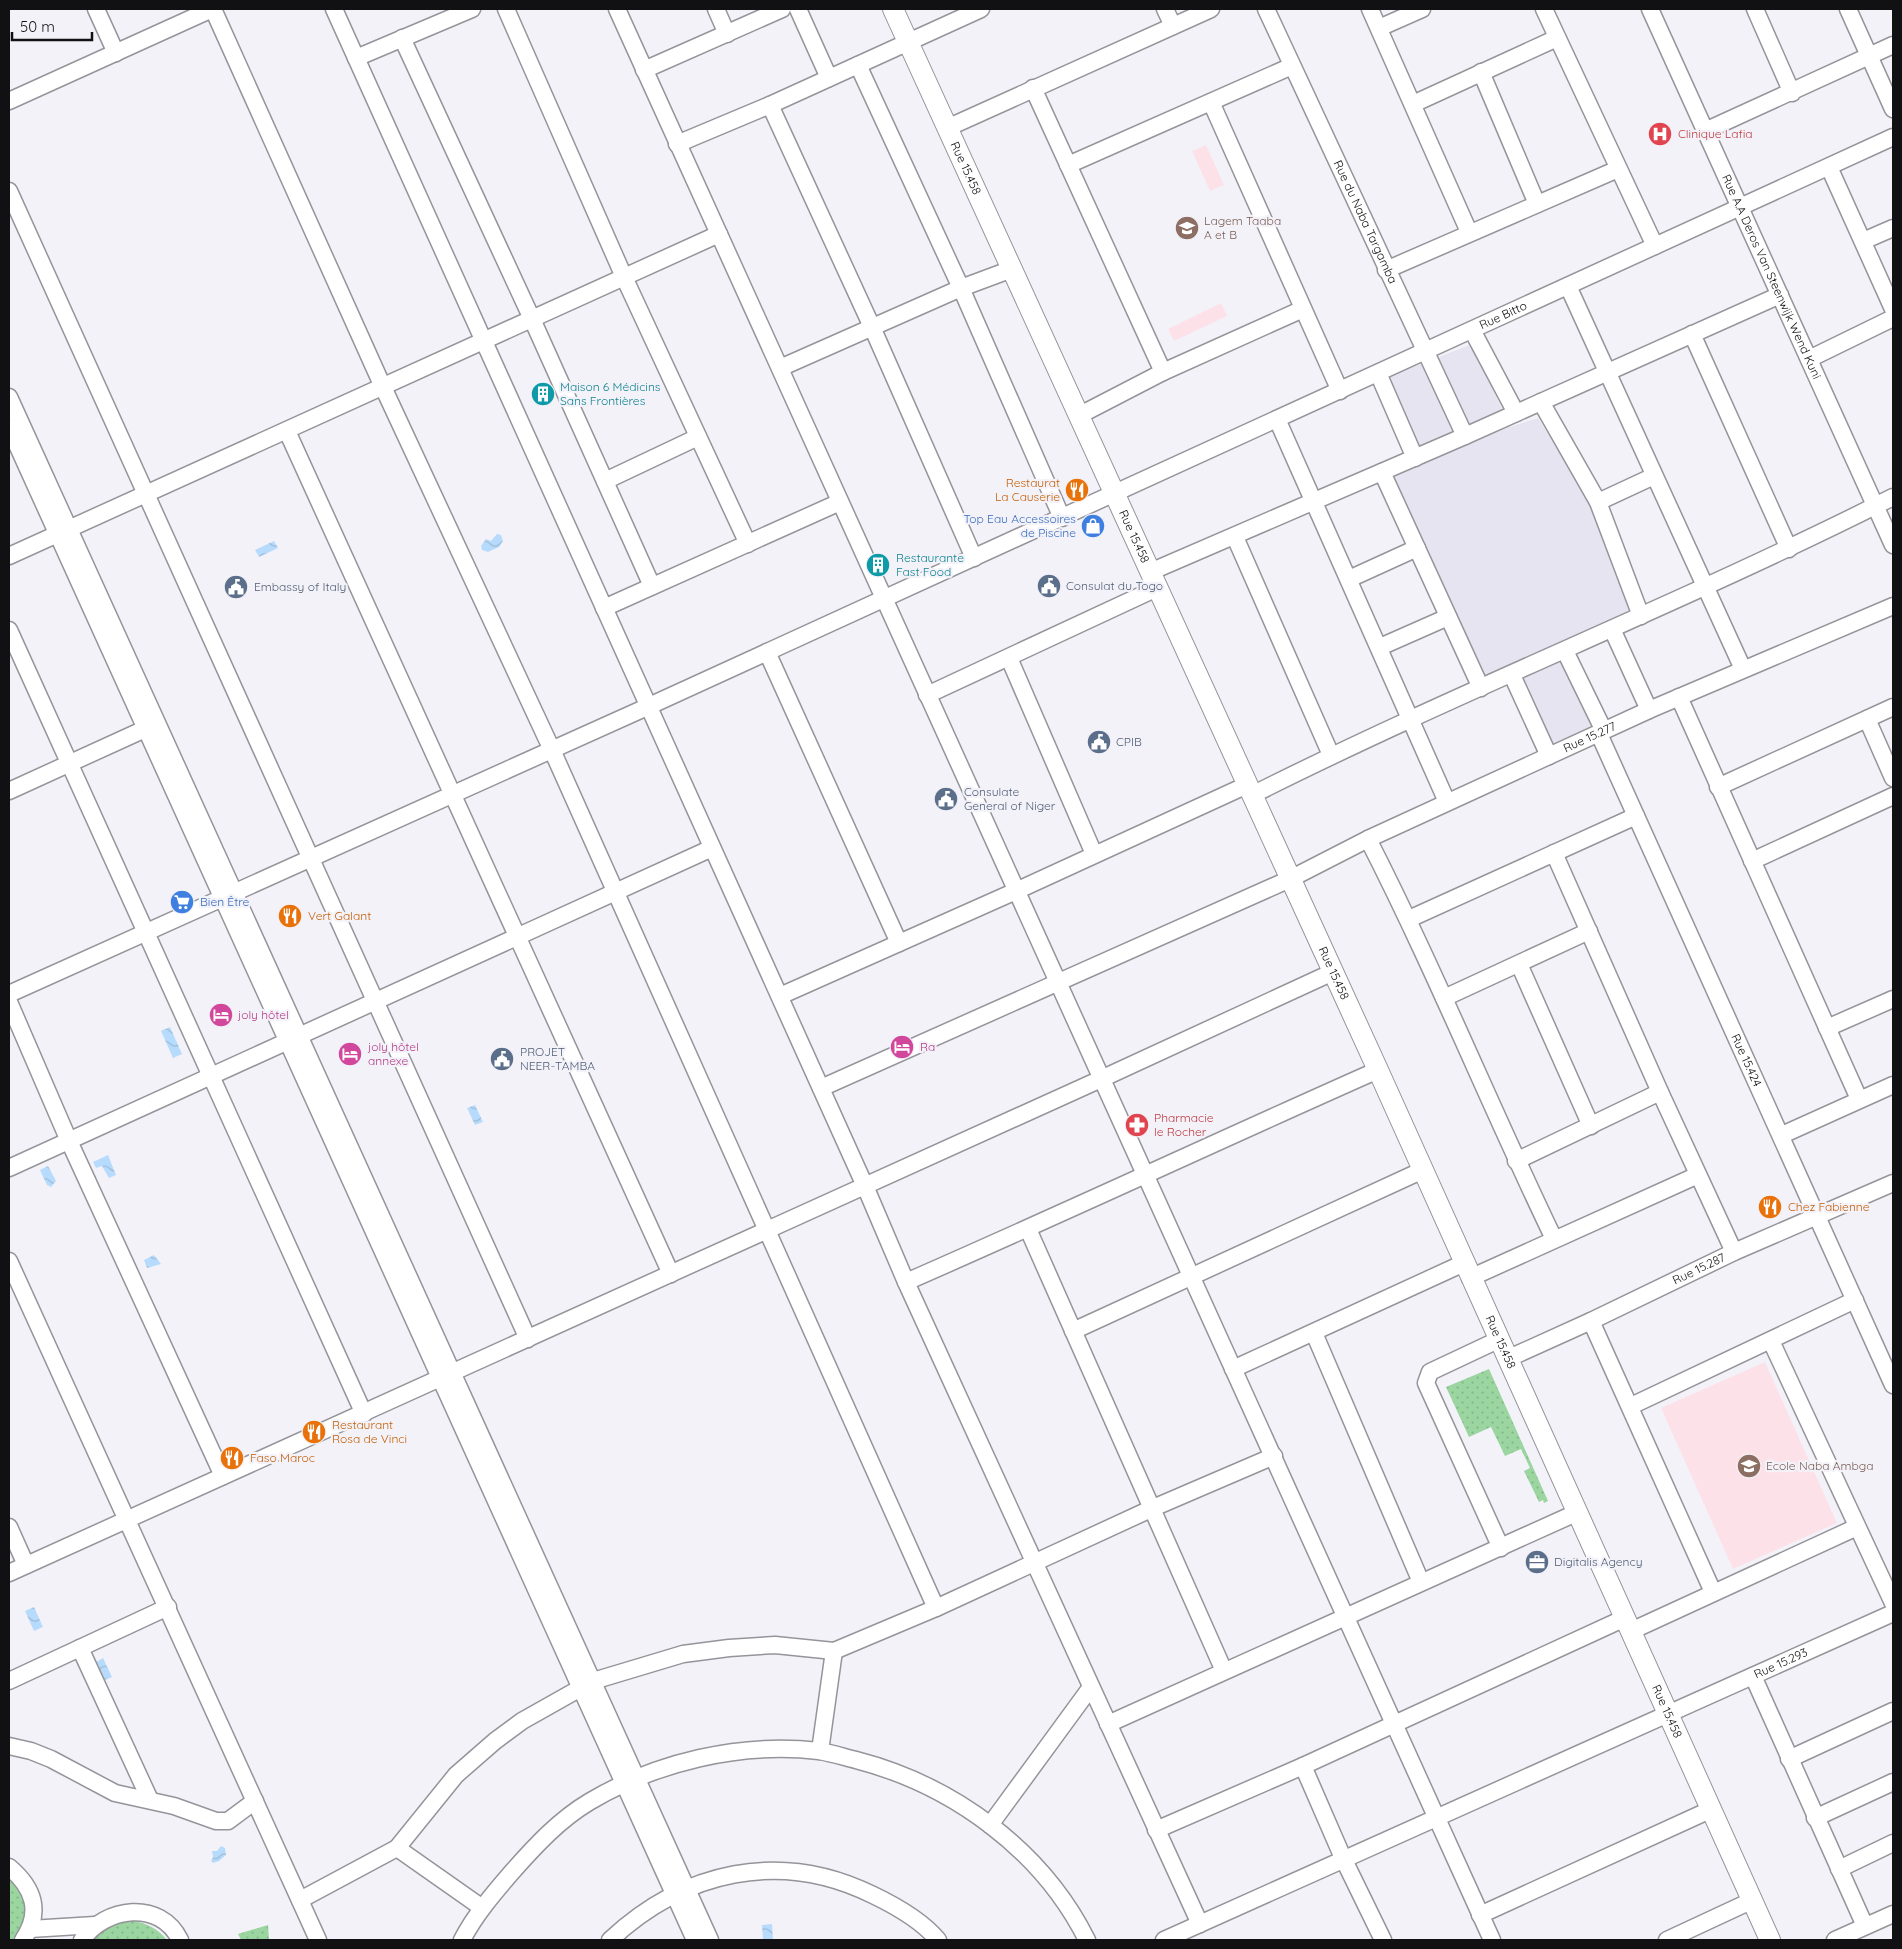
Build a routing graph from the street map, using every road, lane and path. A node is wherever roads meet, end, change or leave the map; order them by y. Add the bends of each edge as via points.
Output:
1 (96, 9) edge
2 (213, 9) edge
3 (334, 9) edge
4 (472, 9) edge
5 (506, 9) edge
6 (617, 9) edge
7 (716, 9) edge
8 (782, 9) edge
9 (798, 9) edge
10 (893, 9) edge
11 (981, 9) edge
12 (1165, 9) edge
13 (1211, 9) edge
14 (1266, 9) edge
15 (1370, 9) edge
16 (1422, 9) edge
17 (1544, 9) edge
18 (1650, 9) edge
19 (1755, 9) edge
20 (1848, 9) edge
21 (1172, 26) junction
22 (1379, 28) junction
23 (727, 34) junction
24 (402, 38) junction
25 (1557, 38) junction
26 (908, 42) junction
27 (1893, 46) edge
28 (116, 53) junction
29 (1870, 57) junction
30 (356, 58) junction
31 (858, 65) junction
32 (1292, 66) junction
33 (644, 70) junction
34 (1481, 72) junction
35 (829, 78) junction
36 (1033, 88) junction
37 (1792, 93) junction
38 (9, 101) edge
39 (1211, 102) junction
40 (1412, 104) junction
41 (770, 105) junction
42 (1893, 109) edge
43 (947, 128) junction
44 (1705, 131) junction
45 (1893, 137) edge
46 (677, 144) junction
47 (1068, 165) junction
48 (1829, 167) junction
49 (1618, 169) junction
50 (9, 191) edge
51 (1537, 204) junction
52 (1740, 207) junction
53 (1893, 228) edge
54 (1469, 232) junction
55 (719, 234) junction
56 (1863, 241) junction
57 (1654, 246) junction
58 (1012, 268) junction
59 (1386, 270) junction
60 (624, 277) junction
61 (1568, 286) junction
62 (960, 288) junction
63 (1780, 295) junction
64 (1303, 309) junction
65 (1893, 309) edge
66 (1893, 318) edge
67 (532, 319) junction
68 (872, 327) junction
69 (1472, 330) junction
70 (1692, 334) junction
71 (484, 342) junction
72 (1425, 351) junction
73 (1809, 359) junction
74 (780, 368) junction
75 (1163, 372) junction
76 (1607, 372) junction
77 (1378, 373) junction
78 (383, 387) junction
79 (1340, 391) junction
80 (9, 397) edge
81 (1541, 402) junction
82 (1516, 413) junction
83 (1078, 416) junction
84 (1277, 419) junction
85 (9, 428) edge
86 (287, 431) junction
87 (1465, 436) junction
88 (698, 437) junction
89 (1415, 458) junction
90 (1382, 472) junction
91 (1654, 476) junction
92 (606, 481) junction
93 (1113, 494) junction
94 (146, 495) junction
95 (1893, 497) edge
96 (840, 502) junction
97 (1314, 502) junction
98 (1598, 502) junction
99 (1875, 506) junction
100 (1062, 518) junction
101 (62, 532) junction
102 (1235, 537) junction
103 (748, 544) junction
104 (1893, 545) edge
105 (1417, 548) junction
106 (1789, 550) junction
107 (9, 556) edge
108 (974, 558) junction
109 (1349, 579) junction
110 (1154, 580) junction
111 (652, 586) junction
112 (1705, 587) junction
113 (884, 597) junction
114 (1893, 606) edge
115 (604, 608) junction
116 (1641, 616) junction
117 (1448, 617) junction
118 (1612, 629) junction
119 (9, 630) edge
120 (1380, 647) junction
121 (1565, 651) junction
122 (766, 652) junction
123 (1009, 658) junction
124 (1743, 669) junction
125 (1512, 675) junction
126 (1481, 688) junction
127 (927, 695) junction
128 (1679, 697) junction
129 (648, 707) junction
130 (1893, 707) edge
131 (1649, 710) junction
132 (1412, 719) junction
133 (1867, 719) junction
134 (145, 729) junction
135 (1601, 732) junction
136 (552, 750) junction
137 (1331, 755) junction
138 (1548, 756) junction
139 (69, 762) junction
140 (1893, 778) edge
141 (1718, 787) junction
142 (1250, 790) junction
143 (9, 791) edge
144 (451, 794) junction
145 (1893, 796) edge
146 (1447, 802) junction
147 (1636, 816) junction
148 (1368, 839) junction
149 (712, 848) junction
150 (1554, 853) junction
151 (1094, 854) junction
152 (312, 857) junction
153 (1752, 861) junction
154 (1290, 879) junction
155 (615, 890) junction
156 (1016, 891) junction
157 (227, 895) junction
158 (1409, 919) junction
159 (1589, 931) junction
160 (146, 933) junction
161 (517, 935) junction
162 (899, 943) junction
163 (1519, 964) junction
164 (1333, 972) junction
165 (1058, 982) junction
166 (9, 994) edge
167 (780, 996) junction
168 (1444, 998) junction
169 (1893, 999) edge
170 (375, 1000) junction
171 (9, 1002) edge
172 (1827, 1028) junction
173 (292, 1038) junction
174 (1378, 1070) junction
175 (210, 1076) junction
176 (1102, 1079) junction
177 (1893, 1084) edge
178 (821, 1088) junction
179 (1660, 1092) junction
180 (1859, 1099) junction
181 (1591, 1126) junction
182 (1782, 1135) junction
183 (69, 1141) junction
184 (1516, 1161) junction
185 (9, 1168) edge
186 (1423, 1170) junction
187 (1144, 1174) junction
188 (1698, 1175) junction
189 (1893, 1183) edge
190 (866, 1186) junction
191 (1818, 1215) junction
192 (1028, 1229) junction
193 (766, 1230) junction
194 (1554, 1239) junction
195 (1734, 1252) junction
196 (9, 1261) edge
197 (1467, 1270) junction
198 (671, 1274) junction
199 (1191, 1277) junction
200 (906, 1282) junction
201 (1854, 1300) junction
202 (1591, 1321) junction
203 (1073, 1331) junction
204 (1314, 1333) junction
205 (528, 1339) junction
206 (1498, 1340) junction
207 (1772, 1341) junction
208 (1507, 1359) junction
209 (1233, 1369) junction
210 (447, 1376) junction
211 (1893, 1385) edge
212 (1631, 1406) junction
213 (364, 1414) junction
214 (1274, 1456) junction
215 (223, 1476) junction
216 (1153, 1508) junction
217 (1576, 1513) junction
218 (128, 1520) junction
219 (9, 1527) edge
220 (1857, 1527) junction
221 (1501, 1548) junction
222 (1033, 1562) junction
223 (26, 1564) junction
224 (9, 1573) edge
225 (1421, 1582) junction
226 (1713, 1592) junction
227 (1893, 1603) edge
228 (168, 1607) junction
229 (936, 1608) junction
230 (1893, 1612) edge
231 (1346, 1617) junction
232 (1628, 1625) junction
233 (80, 1648) junction
234 (834, 1651) junction
235 (1224, 1670) junction
236 (1753, 1676) junction
237 (9, 1681) edge
238 (586, 1684) junction
239 (1091, 1687) junction
240 (1893, 1711) edge
241 (1668, 1714) junction
242 (1108, 1724) junction
243 (1393, 1724) junction
244 (9, 1746) edge
245 (820, 1751) junction
246 (1789, 1759) junction
247 (1303, 1766) junction
248 (630, 1780) junction
249 (1893, 1782) edge
250 (150, 1800) junction
251 (255, 1801) junction
252 (1712, 1809) junction
253 (1435, 1817) junction
254 (1816, 1818) junction
255 (990, 1825) junction
256 (1156, 1830) junction
257 (1893, 1844) edge
258 (397, 1848) junction
259 (1343, 1858) junction
260 (9, 1867) edge
261 (1839, 1869) junction
262 (680, 1891) junction
263 (300, 1900) junction
264 (1752, 1900) junction
265 (482, 1907) junction
266 (1893, 1914) edge
267 (1480, 1915) junction
268 (1200, 1924) junction
269 (94, 1925) junction
270 (1865, 1926) junction
271 (27, 1935) edge
272 (82, 1940) edge
273 (180, 1940) edge
274 (318, 1940) edge
275 (462, 1940) edge
276 (610, 1940) edge
277 (695, 1940) edge
278 (710, 1940) edge
279 (938, 1940) edge
280 (1087, 1940) edge
281 (1164, 1940) edge
282 (1383, 1940) edge
283 (1492, 1940) edge
284 (1667, 1940) edge
285 (1770, 1940) edge
286 (1835, 1940) edge

1 - 28 street
2 - 28 street
2 - 78 street
3 - 30 street
4 - 24 street
5 - 60 street
6 - 33 street
7 - 23 street
8 - 23 street
9 - 35 street
10 - 26 main road, Rue 15.458
11 - 26 street
12 - 21 street
13 - 21 street
14 - 32 street, Rue du Naba Targamba
15 - 22 street
16 - 22 street
17 - 25 street
18 - 44 street, Rue A.A Deros Van Steenwijk Wend Kuni
19 - 37 street
20 - 29 street
21 - 36 street
22 - 40 street
23 - 33 street
24 - 30 street
24 - 67 street
25 - 34 street
25 - 49 street
26 - 31 street
26 - 43 main road, Rue 15.458
27 - 29 street
28 - 38 street
29 - 37 street
29 - 42 street
30 - 71 street
31 - 35 street
31 - 62 street
32 - 39 street
32 - 59 street, Rue du Naba Targamba
33 - 46 street
34 - 40 street
34 - 51 street
35 - 41 street
36 - 43 street
36 - 47 street
37 - 44 street
39 - 47 street
39 - 64 street
40 - 54 street
41 - 46 street
41 - 68 street
43 - 58 main road, Rue 15.458
44 - 52 street, Rue A.A Deros Van Steenwijk Wend Kuni
45 - 48 street, Rue Bitto
46 - 55 street
47 - 75 street
48 - 52 street, Rue Bitto
48 - 56 street
49 - 51 street
49 - 57 street
50 - 94 street
51 - 54 street
52 - 57 street, Rue Bitto
52 - 63 street, Rue A.A Deros Van Steenwijk Wend Kuni
53 - 56 street
54 - 59 street
55 - 60 street
55 - 74 street
56 - 65 street
57 - 61 street, Rue Bitto
58 - 62 street
58 - 83 main road, Rue 15.458
59 - 72 street, Rue du Naba Targamba
60 - 67 street
60 - 88 street
61 - 69 street, Rue Bitto
61 - 76 street
62 - 68 street
62 - 100 street
63 - 70 street
63 - 73 street, Rue A.A Deros Van Steenwijk Wend Kuni
64 - 75 street
64 - 79 street
66 - 73 street
67 - 71 street
67 - 92 street
68 - 74 street
68 - 108 street
69 - 72 street, Rue Bitto
69 - 82 street
70 - 76 street
70 - 106 street
71 - 78 street
71 - 115 street
72 - 77 street, Rue Bitto
72 - 87 street, Rue du Naba Targamba
73 - 99 street, Rue A.A Deros Van Steenwijk Wend Kuni
74 - 96 street
75 - 83 street
76 - 81 street
76 - 91 street
77 - 79 street, Rue Bitto
77 - 89 street
78 - 86 street
78 - 136 street
79 - 84 street, Rue Bitto
80 - 101 street
81 - 82 street
81 - 98 street
82 - 87 street
83 - 93 main road, Rue 15.458
84 - 93 street, Rue Bitto
84 - 97 street
85 - 101 street
86 - 94 street
86 - 144 street
87 - 89 street
88 - 92 street
88 - 103 street
89 - 90 street
90 - 97 street
90 - 105 street
91 - 98 street
91 - 112 street
92 - 111 street
93 - 100 street, Rue Bitto
93 - 110 main road, Rue 15.458
94 - 101 street
94 - 152 street
95 - 99 street
96 - 103 street
96 - 113 street
97 - 102 street
97 - 109 street
98 - 116 street
99 - 104 street, Rue A.A Deros Van Steenwijk Wend Kuni
99 - 106 street
100 - 108 street, Rue Bitto
101 - 107 street
101 - 134 street
101 - 157 street
102 - 110 street
102 - 137 street
103 - 111 street
105 - 109 street
105 - 117 street
106 - 112 street
108 - 113 street, Rue Bitto
109 - 120 street
110 - 123 street
110 - 142 main road, Rue 15.458
111 - 115 street
112 - 116 street
112 - 124 street
113 - 122 street, Rue Bitto
113 - 127 street
114 - 124 street, Rue 15.277
115 - 129 street
116 - 118 street
117 - 120 street
117 - 126 street
118 - 121 street
118 - 131 street
119 - 139 street
120 - 132 street
121 - 125 street
121 - 135 street, Rue 15.424
122 - 129 street, Rue Bitto
122 - 162 street
123 - 127 street
123 - 151 street
124 - 128 street, Rue 15.277
125 - 126 street
125 - 138 street
126 - 132 street
127 - 156 street
128 - 131 street, Rue 15.277
128 - 141 street
129 - 136 street, Rue Bitto
129 - 149 street
130 - 133 street
131 - 135 street, Rue 15.277
132 - 137 street
132 - 146 street
133 - 140 street
133 - 141 street
134 - 139 street
134 - 157 street
135 - 138 street, Rue 15.277
135 - 147 street, Rue 15.424
136 - 144 street, Rue Bitto
136 - 155 street
137 - 142 street
138 - 146 street, Rue 15.277
139 - 143 street
139 - 160 street
141 - 153 street
142 - 151 street
142 - 154 main road, Rue 15.458
144 - 152 street, Rue Bitto
144 - 161 street
145 - 153 street
146 - 148 street, Rue 15.277
147 - 150 street
147 - 182 street, Rue 15.424
148 - 154 street, Rue 15.277
148 - 158 street
149 - 155 street
149 - 167 street
150 - 158 street
150 - 159 street
151 - 156 street
152 - 157 street, Rue Bitto
152 - 170 street
153 - 172 street
154 - 164 main road, Rue 15.458
154 - 165 street, Rue 15.277
155 - 161 street
155 - 193 street
156 - 162 street
156 - 165 street
157 - 160 street, Rue Bitto
157 - 173 street
158 - 168 street
159 - 163 street
159 - 179 street
160 - 166 street, Rue Bitto
160 - 175 street
161 - 170 street
161 - 198 street
162 - 167 street
163 - 168 street
163 - 181 street
164 - 174 main road, Rue 15.458
164 - 176 street
165 - 176 street
165 - 178 street, Rue 15.277
167 - 178 street
168 - 184 street
169 - 172 street
170 - 173 street
170 - 205 street
171 - 183 street
172 - 180 street
173 - 175 street
173 - 210 street
174 - 186 main road, Rue 15.458
174 - 187 street
175 - 183 street
175 - 213 street
176 - 187 street
176 - 190 street
177 - 180 street
178 - 190 street
179 - 181 street
179 - 188 street
180 - 182 street
181 - 184 street
182 - 191 street, Rue 15.424
183 - 185 street
183 - 215 street
184 - 194 street
186 - 197 main road, Rue 15.458
186 - 199 street
187 - 192 street
187 - 199 street
188 - 194 street
188 - 195 street
189 - 191 street, Rue 15.287
190 - 193 street
190 - 200 street
191 - 195 street, Rue 15.287
191 - 201 street, Rue 15.424
192 - 200 street
192 - 203 street
193 - 198 street
193 - 229 street
194 - 197 street
195 - 202 street, Rue 15.287
196 - 218 street
197 - 204 street
197 - 206 main road, Rue 15.458
198 - 205 street
199 - 203 street
199 - 209 street
200 - 222 street
201 - 207 street
201 - 211 street, Rue 15.424
202 - 208 street, Rue 15.287
202 - 212 street
203 - 216 street
204 - 209 street
204 - 225 street
205 - 210 street
206 - 208 main road, Rue 15.458
206 - 221 street via 1430,1372 1426,1383
207 - 212 street
207 - 220 street
208 - 217 main road, Rue 15.458
209 - 214 street
210 - 213 street
210 - 238 street
212 - 226 street
213 - 215 street
214 - 216 street
214 - 231 street
215 - 218 street
216 - 222 street
216 - 235 street
217 - 221 street
217 - 232 main road, Rue 15.458
218 - 223 street
218 - 228 street
219 - 223 street
220 - 226 street
220 - 227 street
221 - 225 street
222 - 229 street
222 - 239 street
223 - 224 street
225 - 231 street
226 - 232 street
228 - 233 street
228 - 251 street
229 - 234 street
230 - 236 street, Rue 15.293
231 - 235 street
231 - 243 street
232 - 241 main road, Rue 15.458
232 - 243 street
233 - 237 street
233 - 250 street
234 - 238 street via 775,1645 683,1654
234 - 245 street
235 - 242 street
236 - 241 street, Rue 15.293
236 - 246 street
238 - 248 street
238 - 258 street via 522,1721 456,1775
239 - 242 street
239 - 255 street
240 - 246 street
241 - 252 main road, Rue 15.458
241 - 253 street, Rue 15.293
242 - 256 street
243 - 247 street
243 - 253 street
244 - 250 street via 44,1756 115,1793
245 - 248 street via 784,1749 694,1759
245 - 255 street via 916,1780 959,1803
246 - 254 street
247 - 256 street
247 - 259 street
248 - 262 street
248 - 265 street via 587,1803 556,1826
249 - 254 street
250 - 251 street via 223,1822
251 - 263 street
252 - 264 main road, Rue 15.458
252 - 267 street
253 - 259 street, Rue 15.293
253 - 267 street
254 - 261 street
255 - 280 street via 1023,1853 1054,1888
256 - 268 street
257 - 261 street
258 - 263 street
258 - 265 street
259 - 268 street, Rue 15.293
259 - 282 street
260 - 271 street via 22,1878 31,1894 34,1912
261 - 270 street
262 - 276 street via 645,1912
262 - 277 street
262 - 278 street
262 - 279 street via 738,1873 775,1870 817,1874 855,1886 894,1905
263 - 274 street
264 - 284 street
264 - 285 main road, Rue 15.458
265 - 275 street
266 - 270 street
267 - 283 street
268 - 281 street, Rue 15.293
269 - 271 street
269 - 272 street
269 - 273 street via 110,1915 147,1914 164,1922
270 - 286 street

